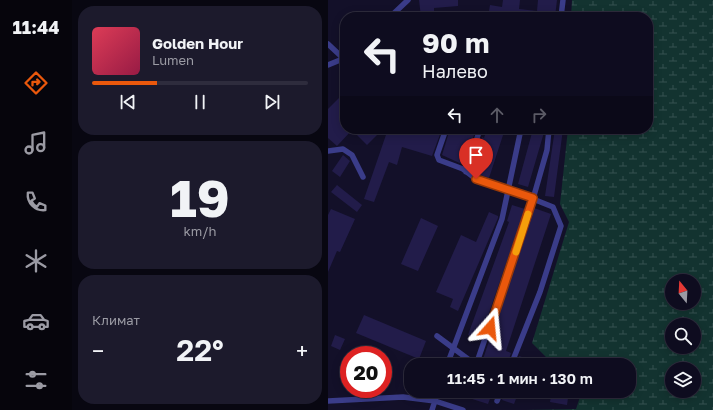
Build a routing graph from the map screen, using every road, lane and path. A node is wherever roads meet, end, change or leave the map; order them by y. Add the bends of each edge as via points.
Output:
1 (408, 0) edge
2 (563, 0) edge
3 (395, 12) edge
4 (562, 12) edge
5 (328, 44) edge
6 (340, 54) edge
7 (340, 60) edge
8 (328, 65) edge
9 (444, 134) edge
10 (478, 134) edge
11 (520, 134) edge
12 (549, 134) edge
13 (328, 152) edge
14 (466, 172) junction
15 (363, 177) dead end
16 (507, 190) junction
17 (533, 198) junction
18 (437, 336) dead end
19 (453, 348) junction
20 (449, 358) edge
21 (467, 358) edge
22 (478, 358) edge
23 (514, 358) edge
24 (436, 398) edge
25 (498, 398) edge
26 (328, 401) edge
27 (435, 401) junction
28 (497, 401) dead end
29 (432, 410) edge
30 (463, 410) edge

1 - 3 lane
2 - 4 lane
5 - 6 lane
7 - 8 lane
9 - 14 lane via 437,155 439,160
10 - 14 lane
11 - 16 lane
12 - 17 lane via 547,150
13 - 15 lane via 344,150 352,155
14 - 16 lane via 476,179
16 - 17 lane
16 - 19 lane via 502,219
17 - 22 lane
17 - 23 lane via 553,208 561,226 540,292
18 - 19 lane
19 - 20 lane
19 - 21 lane
24 - 27 lane
25 - 28 lane
26 - 27 lane via 403,397
27 - 29 lane
27 - 30 lane

